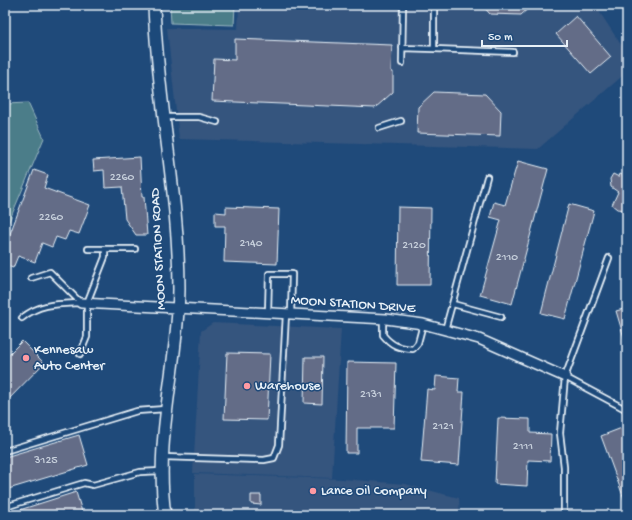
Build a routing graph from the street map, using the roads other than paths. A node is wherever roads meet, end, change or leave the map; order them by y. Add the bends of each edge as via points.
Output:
1 (154, 5) edge
2 (403, 5) edge
3 (434, 5) edge
4 (402, 48) junction
5 (434, 49) junction
6 (513, 52) dead end
7 (402, 64) dead end
8 (163, 117) junction
9 (401, 121) dead end
10 (217, 122) dead end
11 (379, 128) dead end
12 (487, 177) dead end
13 (135, 248) dead end
14 (88, 249) dead end
15 (105, 250) junction
16 (609, 258) dead end
17 (31, 278) dead end
18 (84, 303) junction
19 (453, 304) junction
20 (178, 309) junction
21 (268, 313) junction
22 (288, 314) junction
23 (501, 317) dead end
24 (22, 318) dead end
25 (382, 318) junction
26 (423, 324) junction
27 (445, 330) junction
28 (80, 354) dead end
29 (565, 377) junction
30 (165, 409) junction
31 (627, 410) edge
32 (5, 451) edge
33 (161, 457) junction
34 (161, 471) junction
35 (5, 507) edge
36 (165, 515) edge
37 (564, 515) edge

1 - 8 street, MOON STATION ROAD via 156,60
2 - 4 lane
3 - 5 lane
4 - 5 lane
4 - 7 lane
5 - 6 lane
8 - 10 lane via 199,117
8 - 20 street, MOON STATION ROAD via 176,234
9 - 11 lane
12 - 19 lane
13 - 15 lane
14 - 15 lane
15 - 18 lane via 105,257
16 - 29 lane
17 - 18 lane via 50,272
18 - 20 street, MOON STATION DRIVE
18 - 24 lane via 54,304 33,309
18 - 28 lane via 87,337
19 - 23 lane
19 - 27 lane
20 - 21 street, MOON STATION DRIVE
20 - 30 street, MOON STATION ROAD
21 - 22 street, MOON STATION DRIVE
21 - 22 lane via 269,274 292,274
22 - 25 street, MOON STATION DRIVE
22 - 33 lane via 279,445 274,458 264,460
25 - 26 street, MOON STATION DRIVE
25 - 26 lane via 383,336 391,345 404,348 413,348 418,343
26 - 27 street, MOON STATION DRIVE
27 - 29 street, MOON STATION DRIVE via 478,339
29 - 31 lane
29 - 37 lane via 560,433 564,467
30 - 32 lane via 137,411
30 - 33 street, MOON STATION ROAD
33 - 34 street, MOON STATION ROAD
34 - 35 lane via 140,472 93,486 84,483
34 - 36 street, MOON STATION ROAD

